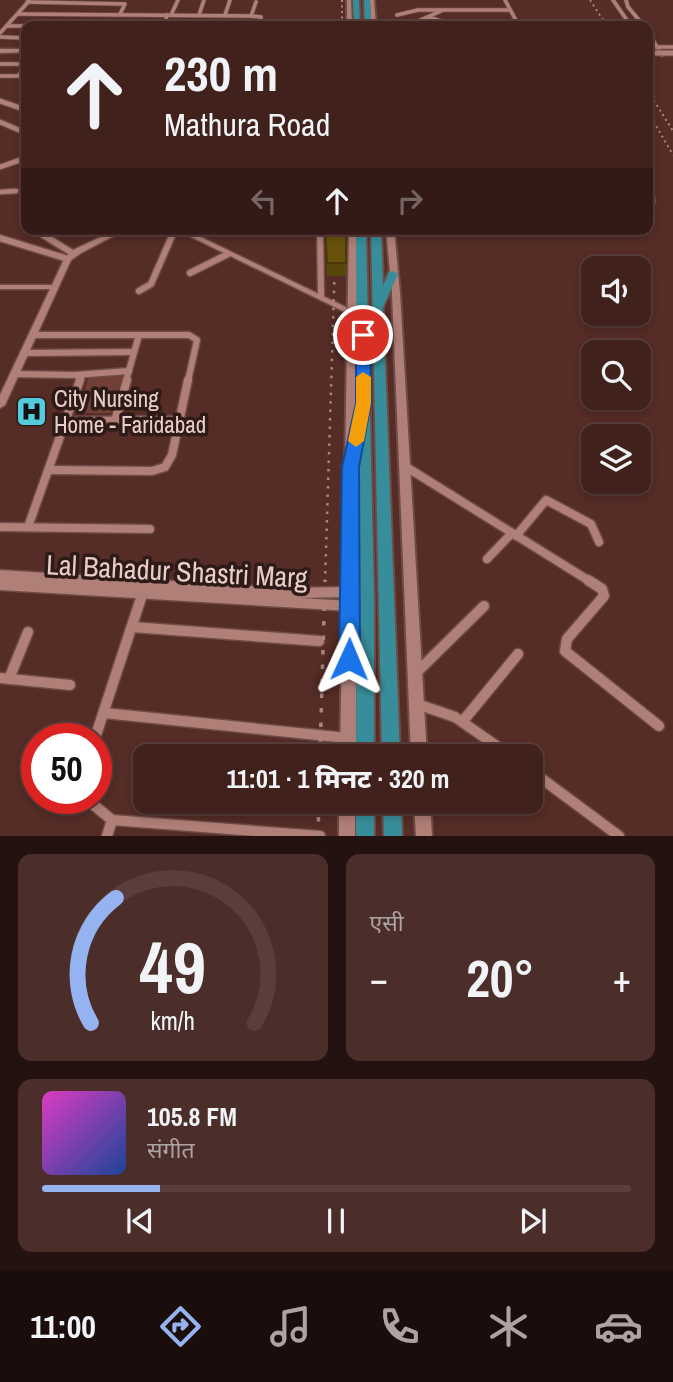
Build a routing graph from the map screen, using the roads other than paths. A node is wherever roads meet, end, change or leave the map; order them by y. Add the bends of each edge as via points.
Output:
1 (178, 0) edge
2 (204, 0) edge
3 (349, 0) edge
4 (356, 0) edge
5 (369, 0) edge
6 (450, 0) edge
7 (505, 0) edge
8 (612, 0) edge
9 (626, 0) edge
10 (28, 1) edge
11 (64, 1) edge
12 (102, 1) edge
13 (230, 1) edge
14 (257, 2) dead end
15 (444, 10) junction
16 (453, 10) junction
17 (509, 10) junction
18 (18, 14) junction
19 (78, 14) junction
20 (120, 14) junction
21 (147, 15) junction
22 (169, 15) junction
23 (199, 15) junction
24 (225, 15) junction
25 (233, 15) junction
26 (397, 15) dead end
27 (251, 16) junction
28 (427, 17) junction
29 (73, 21) edge
30 (145, 21) edge
31 (165, 21) edge
32 (231, 21) edge
33 (261, 21) edge
34 (350, 21) edge
35 (357, 21) edge
36 (368, 21) edge
37 (373, 21) edge
38 (418, 21) edge
39 (440, 21) edge
40 (516, 21) edge
41 (627, 21) edge
42 (640, 21) edge
43 (7, 26) junction
44 (21, 26) edge
45 (0, 35) edge
46 (21, 37) edge
47 (653, 40) edge
48 (657, 47) junction
49 (653, 49) edge
50 (0, 51) edge
51 (21, 51) edge
52 (653, 51) edge
53 (653, 52) edge
54 (673, 52) edge
55 (662, 55) junction
56 (0, 64) edge
57 (21, 66) edge
58 (21, 72) edge
59 (0, 76) edge
60 (0, 101) edge
61 (21, 108) edge
62 (0, 122) edge
63 (21, 131) edge
64 (21, 160) edge
65 (0, 167) edge
66 (16, 191) dead end
67 (0, 192) edge
68 (43, 235) dead end
69 (112, 235) edge
70 (174, 235) edge
71 (189, 235) edge
72 (320, 235) edge
73 (353, 235) edge
74 (361, 235) edge
75 (376, 235) edge
76 (390, 235) edge
77 (0, 238) edge
78 (228, 254) junction
79 (71, 256) junction
80 (190, 273) dead end
81 (393, 274) junction
82 (0, 287) edge
83 (54, 287) junction
84 (139, 291) dead end
85 (321, 295) junction
86 (378, 309) junction
87 (352, 312) junction
88 (32, 335) junction
89 (139, 335) junction
90 (134, 352) junction
91 (24, 353) junction
92 (129, 371) junction
93 (14, 374) junction
94 (75, 375) junction
95 (364, 403) junction
96 (0, 405) edge
97 (67, 421) junction
98 (116, 421) junction
99 (180, 421) junction
100 (403, 465) junction
101 (350, 467) junction
102 (49, 470) junction
103 (0, 527) edge
104 (28, 527) junction
105 (150, 529) dead end
106 (514, 535) junction
107 (599, 542) dead end
108 (487, 559) dead end
109 (0, 575) edge
110 (0, 585) edge
111 (144, 589) junction
112 (349, 592) junction
113 (350, 606) junction
114 (484, 606) dead end
115 (132, 627) junction
116 (28, 632) dead end
117 (319, 641) dead end
118 (519, 654) dead end
119 (415, 674) junction
120 (5, 679) edge
121 (70, 685) dead end
122 (416, 704) junction
123 (104, 713) junction
124 (463, 721) junction
125 (100, 723) edge
126 (659, 726) dead end
127 (348, 738) junction
128 (348, 744) edge
129 (365, 744) edge
130 (391, 744) edge
131 (418, 744) edge
132 (495, 744) edge
133 (543, 780) edge
134 (105, 814) edge
135 (347, 814) edge
136 (365, 814) edge
137 (392, 814) edge
138 (423, 814) edge
139 (112, 820) junction
140 (107, 836) edge
141 (320, 836) edge
142 (346, 836) edge
143 (365, 836) edge
144 (393, 836) edge
145 (424, 836) edge
146 (619, 836) edge

1 - 22 street
2 - 23 street
3 - 34 main road
4 - 35 highway
5 - 36 highway
5 - 37 main road
6 - 16 street
7 - 17 street
8 - 41 street
9 - 42 street
10 - 11 street
10 - 18 street
11 - 12 street
12 - 20 street via 125,4
13 - 24 street
14 - 27 street
15 - 16 street
15 - 26 street
15 - 28 street
16 - 17 street
17 - 40 street
18 - 19 street
18 - 43 street
19 - 20 street
19 - 29 street
20 - 21 street
21 - 22 street
21 - 30 street
22 - 23 street
22 - 31 street
23 - 24 street
24 - 25 street
25 - 27 street
25 - 32 street
27 - 33 street via 261,17
28 - 38 street
28 - 39 street
43 - 44 street
43 - 45 street
45 - 46 street
47 - 48 street
48 - 49 street
48 - 54 street
48 - 55 street
50 - 51 street
52 - 54 street, bridge
53 - 55 street
54 - 55 street
56 - 57 street
58 - 59 street
60 - 61 street
62 - 63 street
64 - 65 street
66 - 67 street
68 - 79 street
69 - 79 street
70 - 84 street via 151,284
71 - 78 street
72 - 85 street
73 - 87 main road
74 - 95 highway
75 - 86 highway
76 - 81 main road
77 - 79 street
78 - 80 street
78 - 85 street
79 - 83 street
81 - 86 highway
81 - 100 main road
82 - 83 street
83 - 88 street
85 - 87 street
86 - 130 highway
87 - 101 main road
88 - 89 street
88 - 91 street
89 - 90 street
89 - 99 street via 197,337
90 - 91 street
90 - 92 street
91 - 93 street
92 - 94 street
92 - 98 street
93 - 94 street
93 - 96 street
94 - 97 street via 82,380
95 - 101 highway
95 - 129 highway
97 - 98 street
97 - 102 street
98 - 99 street
99 - 102 street via 169,463 160,470
100 - 106 street
100 - 119 main road
101 - 112 main road
102 - 104 street
103 - 104 street
104 - 105 street
106 - 107 street via 546,500 591,524
106 - 108 street
106 - 126 street via 602,589 604,596 567,639 565,651
109 - 111 street
110 - 111 street, Lal Bahadur Shastri Marg
111 - 112 street
111 - 113 street, Lal Bahadur Shastri Marg
111 - 115 street
112 - 113 main road
113 - 127 main road
114 - 119 street
115 - 117 street
115 - 123 street
116 - 120 street
118 - 124 street
119 - 122 main road
120 - 121 street
122 - 124 street via 441,709
122 - 131 main road
123 - 125 street
123 - 127 street
124 - 132 street
127 - 128 main road
133 - 146 street
134 - 139 street
135 - 142 main road
136 - 143 highway
137 - 144 highway
138 - 145 main road
139 - 140 street
139 - 141 street

